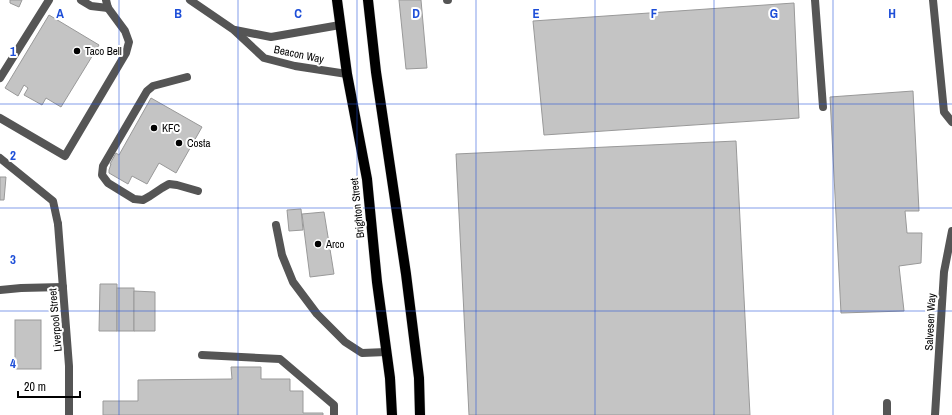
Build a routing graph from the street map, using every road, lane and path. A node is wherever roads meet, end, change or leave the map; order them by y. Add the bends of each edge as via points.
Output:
1 (49, 0) edge
2 (81, 0) edge
3 (190, 0) edge
4 (337, 0) edge
5 (368, 0) edge
6 (816, 0) edge
7 (933, 0) edge
8 (107, 4) edge
9 (340, 25) junction
10 (234, 30) junction
11 (347, 74) junction
12 (187, 76) dead end
13 (0, 78) edge
14 (823, 107) dead end
15 (0, 118) edge
16 (952, 122) edge
17 (0, 158) edge
18 (198, 191) dead end
19 (276, 225) dead end
20 (952, 231) edge
21 (63, 287) junction
22 (0, 290) edge
23 (386, 352) junction
24 (202, 355) dead end
25 (887, 403) dead end
26 (69, 415) edge
27 (334, 415) edge
28 (392, 415) edge
29 (420, 415) edge
30 (887, 415) edge
31 (935, 415) edge

1 - 13 street
2 - 8 street via 91,6
3 - 10 street, Beacon Way
4 - 9 main road, Brighton Street
5 - 29 main road via 406,274 419,378
6 - 14 street
7 - 16 street via 944,112
8 - 15 street via 125,31 129,42 126,53 65,156
9 - 10 street, Beacon Way via 271,37
9 - 11 main road, Brighton Street
10 - 11 street, Beacon Way via 264,58
11 - 23 main road, Brighton Street via 366,179
12 - 18 street via 153,86 147,91 103,166 102,175 108,183 134,199 143,200 169,184
17 - 21 street, Liverpool Street via 53,201 58,224
19 - 23 street via 282,255 293,282 317,314 345,342 362,352
20 - 31 street, Salvesen Way via 944,272
21 - 22 street
21 - 26 street, Liverpool Street via 69,366
23 - 28 main road, Brighton Street
24 - 27 street via 280,359 334,405
25 - 30 street

